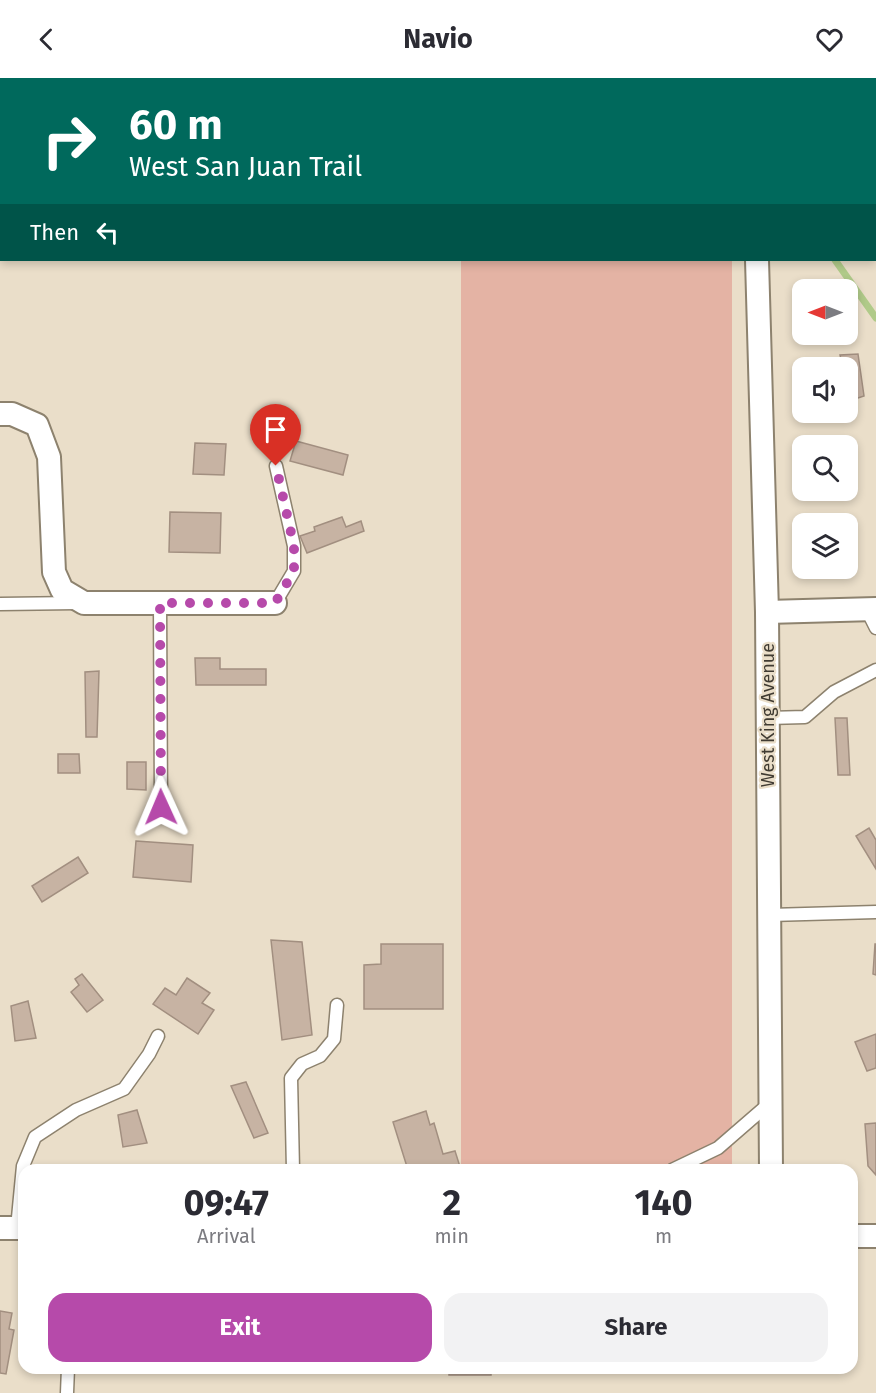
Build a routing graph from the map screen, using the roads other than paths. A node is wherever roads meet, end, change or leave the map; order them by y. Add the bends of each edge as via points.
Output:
1 (757, 261) edge
2 (0, 414) edge
3 (276, 466) dead end
4 (84, 603) junction
5 (160, 603) junction
6 (275, 603) joint
7 (0, 604) edge
8 (767, 612) junction
9 (873, 616) edge
10 (876, 670) edge
11 (768, 718) junction
12 (161, 807) dead end
13 (876, 912) edge
14 (770, 915) junction
15 (337, 1005) dead end
16 (158, 1036) dead end
17 (771, 1102) junction
18 (24, 1164) edge
19 (293, 1164) edge
20 (685, 1164) edge
21 (771, 1164) edge
22 (18, 1200) edge
23 (14, 1228) edge
24 (858, 1236) edge
25 (876, 1236) edge
26 (68, 1374) edge
27 (67, 1393) edge

1 - 8 street, West King Avenue
2 - 4 street via 12,414 37,425 49,457 54,573 62,590
3 - 6 lane via 294,546 294,571
4 - 5 street
4 - 7 lane
5 - 6 street
5 - 12 lane
8 - 9 street
8 - 11 street, West King Avenue
10 - 11 lane via 834,692 805,717
11 - 14 street, West King Avenue
13 - 14 lane
14 - 17 street, West King Avenue
15 - 19 lane via 334,1039 320,1056 302,1064 291,1078
16 - 18 lane via 124,1089 75,1110 35,1137
17 - 20 lane via 718,1148
17 - 21 street, West King Avenue
22 - 23 lane
24 - 25 street
26 - 27 lane

